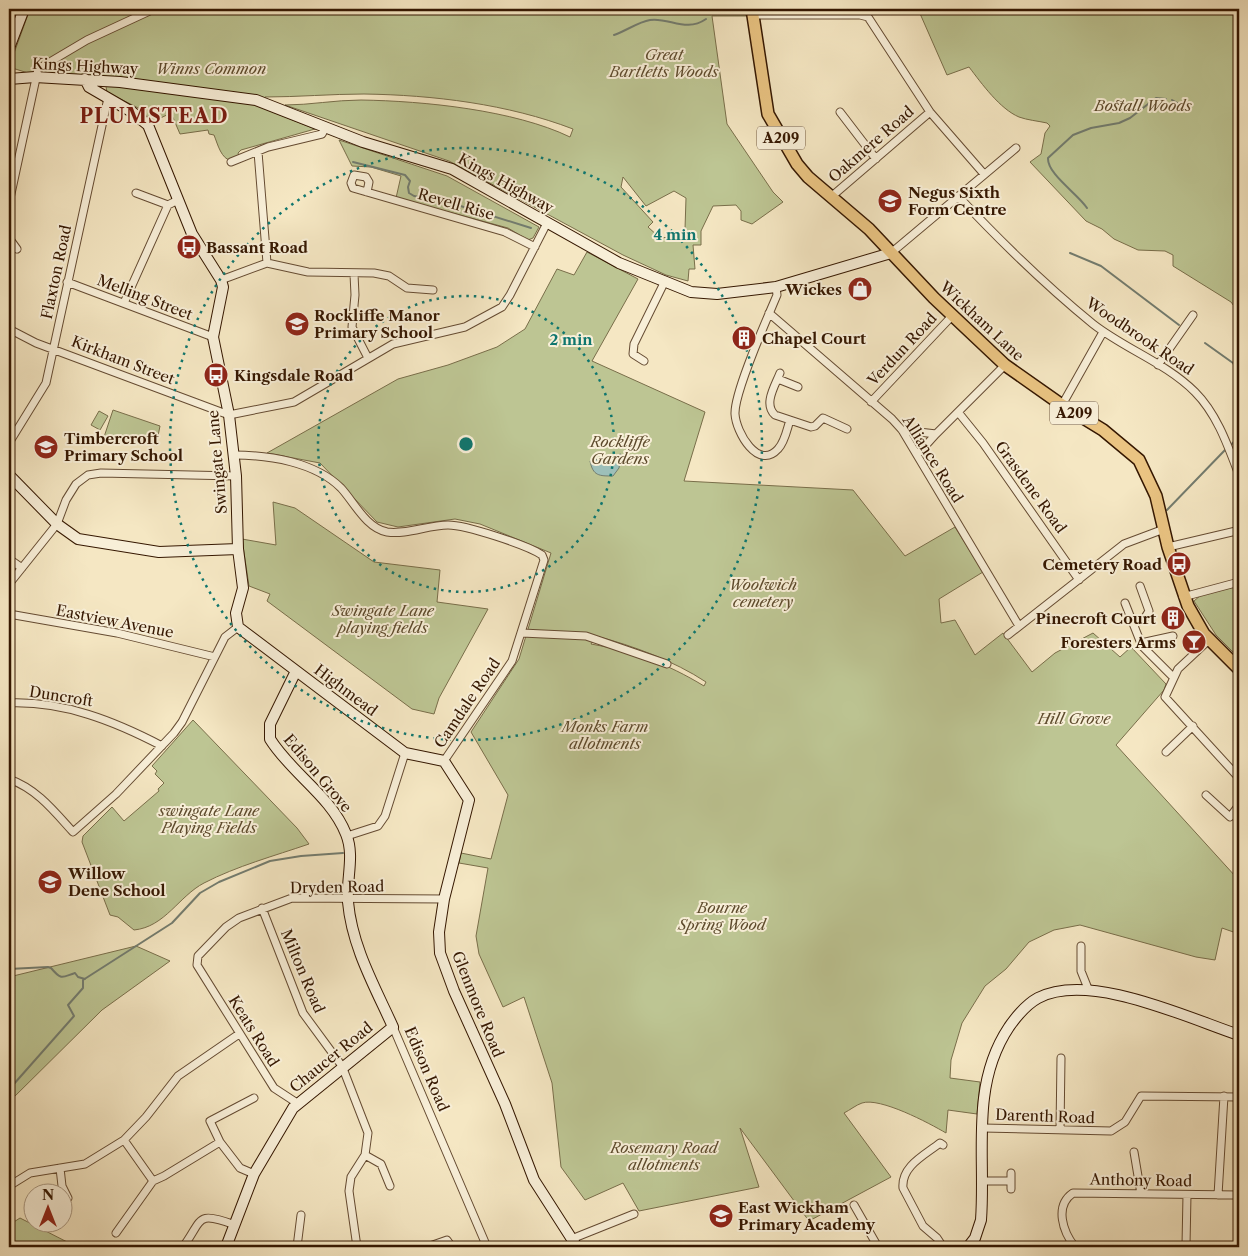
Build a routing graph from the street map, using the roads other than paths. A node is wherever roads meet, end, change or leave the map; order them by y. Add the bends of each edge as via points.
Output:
1 (24, 9) edge
2 (154, 9) edge
3 (752, 12) edge
4 (9, 48) edge
5 (35, 77) junction
6 (9, 79) edge
7 (84, 79) junction
8 (108, 98) junction
9 (840, 112) dead end
10 (930, 112) junction
11 (326, 127) junction
12 (1016, 148) dead end
13 (258, 152) junction
14 (876, 159) junction
15 (231, 162) dead end
16 (984, 174) junction
17 (367, 192) dead end
18 (136, 193) dead end
19 (958, 196) junction
20 (830, 197) junction
21 (178, 200) junction
22 (9, 203) edge
23 (168, 205) junction
24 (547, 223) junction
25 (9, 238) edge
26 (535, 247) junction
27 (17, 249) dead end
28 (891, 253) junction
29 (267, 263) junction
30 (354, 274) junction
31 (221, 280) junction
32 (68, 282) junction
33 (664, 282) junction
34 (776, 287) junction
35 (433, 290) dead end
36 (124, 304) junction
37 (769, 313) junction
38 (1193, 315) dead end
39 (952, 316) junction
40 (9, 329) edge
41 (1103, 332) junction
42 (213, 337) junction
43 (54, 348) junction
44 (368, 358) junction
45 (644, 361) dead end
46 (1005, 365) junction
47 (1158, 365) junction
48 (798, 386) dead end
49 (871, 402) junction
50 (1062, 405) junction
51 (958, 412) junction
52 (229, 415) junction
53 (790, 420) junction
54 (847, 429) dead end
55 (902, 430) junction
56 (936, 434) junction
57 (9, 443) edge
58 (234, 455) junction
59 (917, 455) junction
60 (9, 475) edge
61 (1239, 475) edge
62 (236, 476) junction
63 (57, 524) junction
64 (1239, 528) edge
65 (1164, 529) junction
66 (1168, 547) junction
67 (238, 549) junction
68 (9, 559) edge
69 (22, 568) junction
70 (1079, 580) junction
71 (1239, 582) edge
72 (9, 584) edge
73 (1140, 586) dead end
74 (1183, 597) junction
75 (1125, 603) dead end
76 (9, 614) edge
77 (1133, 624) junction
78 (1019, 626) junction
79 (238, 627) junction
80 (522, 633) junction
81 (1008, 634) dead end
82 (1173, 636) dead end
83 (1210, 639) junction
84 (1141, 643) junction
85 (215, 657) junction
86 (667, 664) dead end
87 (1239, 669) edge
88 (296, 671) junction
89 (1173, 677) junction
90 (9, 703) edge
91 (1193, 726) junction
92 (162, 746) junction
93 (1166, 752) dead end
94 (405, 753) junction
95 (444, 762) junction
96 (1239, 778) edge
97 (9, 779) edge
98 (1206, 795) dead end
99 (1239, 805) edge
100 (347, 836) junction
101 (444, 899) junction
102 (348, 900) junction
103 (262, 908) junction
104 (1081, 946) dead end
105 (197, 965) joint
106 (1089, 991) junction
107 (393, 1027) junction
108 (239, 1034) junction
109 (1239, 1035) edge
110 (1060, 1058) dead end
111 (342, 1066) junction
112 (1224, 1096) junction
113 (1239, 1097) edge
114 (254, 1098) dead end
115 (296, 1103) junction
116 (983, 1128) junction
117 (1060, 1130) junction
118 (124, 1140) junction
119 (220, 1142) junction
120 (943, 1145) dead end
121 (1134, 1152) dead end
122 (366, 1155) junction
123 (60, 1168) junction
124 (1011, 1173) dead end
125 (254, 1174) junction
126 (153, 1181) junction
127 (982, 1181) junction
128 (62, 1184) edge
129 (9, 1186) edge
130 (390, 1186) dead end
131 (1141, 1194) junction
132 (1187, 1194) junction
133 (1218, 1195) junction
134 (1239, 1195) edge
135 (854, 1205) dead end
136 (634, 1214) dead end
137 (302, 1215) dead end
138 (235, 1225) junction
139 (116, 1233) dead end
140 (576, 1243) edge
141 (1186, 1245) dead end
142 (184, 1247) edge
143 (226, 1247) edge
144 (297, 1247) edge
145 (357, 1247) edge
146 (427, 1247) edge
147 (452, 1247) edge
148 (487, 1247) edge
149 (878, 1247) edge
150 (943, 1247) edge
151 (968, 1247) edge
152 (1075, 1247) edge

1 - 4 street
2 - 5 street via 87,40 38,69
3 - 10 street via 860,15 868,18
3 - 20 main road, Wickham Lane / A209 via 768,114 797,164
5 - 6 street, Kings Highway
5 - 7 street, Kings Highway
5 - 22 street
7 - 8 street via 89,87
7 - 11 street, Kings Highway via 243,96
8 - 21 street via 148,125
8 - 32 street, Flaxton Road
9 - 14 street
10 - 14 street, Oakmere Road
10 - 16 street
11 - 13 street via 322,134
11 - 24 street, Kings Highway via 389,151 452,169
12 - 16 street
13 - 15 street
13 - 29 street
14 - 20 street, Oakmere Road
16 - 19 street
17 - 26 street, Revell Rise via 505,232
18 - 23 street
19 - 28 street
19 - 41 street, Woodbrook Road via 1034,275
20 - 28 main road, Wickham Lane / A209 via 869,229
21 - 23 street
21 - 31 street via 192,234
23 - 36 street
24 - 26 street
24 - 33 street, Kings Highway via 619,263
25 - 27 street
26 - 44 street via 502,307 465,326 405,340
28 - 34 street, Kings Highway
28 - 39 main road, Wickham Lane / A209
29 - 30 street via 308,272
29 - 31 street
30 - 35 street via 374,273 388,276 407,288
30 - 44 street via 352,327
31 - 42 street, Swingate Lane via 223,287
32 - 36 street, Melling Street
32 - 43 street, Flaxton Road
33 - 34 street, Kings Highway via 703,294
33 - 45 street via 634,344 633,354
34 - 37 street via 777,295
36 - 42 street, Melling Street
37 - 49 street, Alliance Road
37 - 53 street via 740,391 736,421 744,440 753,450 766,455 780,448
38 - 47 street
39 - 46 main road, Wickham Lane / A209
39 - 49 street, Verdun Road
40 - 43 street, Kirkham Street
41 - 47 street, Woodbrook Road
41 - 50 street
42 - 52 street, Swingate Lane
43 - 52 street, Kirkham Street
43 - 57 street, Flaxton Road via 46,383
44 - 52 street via 294,402
46 - 50 main road, Wickham Lane / A209
46 - 51 street
47 - 61 street, Woodbrook Road via 1188,385 1203,401 1217,422
48 - 53 street via 779,376 769,407 775,415
49 - 55 street, Alliance Road
50 - 65 main road, Wickham Lane / A209 via 1103,430 1139,460 1152,486
51 - 56 street
51 - 70 street, Grasdene Road
52 - 58 street, Swingate Lane
53 - 54 street via 810,427 823,418
55 - 56 street
55 - 59 street, Alliance Road
56 - 59 street
58 - 62 street, Swingate Lane
58 - 80 street, Camdale Road via 298,463 318,471 340,487 373,525 386,532 448,525 470,528 538,553 544,560
59 - 78 street, Alliance Road
60 - 63 street
62 - 63 street via 94,474 76,484
62 - 67 street, Swingate Lane
63 - 67 street via 78,539 159,552
63 - 69 street
64 - 66 street
65 - 66 main road, Wickham Lane / A209
65 - 70 street via 1124,544
66 - 74 main road, Wickham Lane / A209
67 - 79 street, Swingate Lane via 243,588 236,613
68 - 69 street
69 - 72 street
70 - 78 street
71 - 74 street
73 - 77 street via 1149,611 1144,619
74 - 83 main road, Wickham Lane / A209
75 - 77 street
76 - 85 street, Eastview Avenue via 117,633
77 - 84 street
78 - 81 street
79 - 85 street via 225,637
79 - 88 street, Highmead
80 - 86 street via 586,636
80 - 95 street, Camdale Road via 512,661
82 - 84 street
83 - 87 main road, A209
83 - 89 street
84 - 89 street
85 - 92 street via 182,722
88 - 94 street, Highmead
88 - 100 street, Edison Grove via 270,724 270,739 340,819
89 - 91 street via 1165,697
90 - 92 street, Duncroft via 62,708 96,716
91 - 93 street
91 - 96 street
92 - 97 street via 74,832 43,799
94 - 95 street, Highmead
94 - 100 street via 385,816 378,826
95 - 101 street, Glenmore Road via 469,800
98 - 99 street via 1230,817
100 - 102 street, Edison Grove via 350,858
101 - 102 street, Dryden Road
101 - 140 street, Glenmore Road via 439,932 440,952 454,991 505,1104 534,1180
102 - 103 street, Dryden Road via 292,898
102 - 107 street, Edison Road via 353,937
103 - 105 street, Dryden Road via 226,927 198,956
103 - 111 street, Milton Road via 302,1013
104 - 106 street via 1081,971
105 - 108 street, Keats Road
106 - 109 street via 1130,997
106 - 116 street via 1061,992 1037,998 1012,1023 999,1043 990,1068 984,1095
107 - 111 street, Chaucer Road
107 - 148 street, Edison Road
108 - 115 street, Keats Road via 274,1088
108 - 118 street via 178,1076
110 - 117 street
111 - 115 street, Chaucer Road
111 - 122 street, Milton Road via 368,1133
112 - 113 street, Darenth Road
112 - 117 street, Darenth Road via 1141,1096 1125,1122 1112,1131
112 - 133 street
114 - 119 street via 210,1121
115 - 125 street, Chaucer Road
116 - 117 street, Darenth Road
116 - 127 street
118 - 123 street via 85,1164
118 - 126 street
119 - 125 street via 240,1168
119 - 126 street
120 - 150 street via 940,1143 907,1170 902,1182 924,1226
121 - 131 street
122 - 130 street via 382,1164
122 - 145 street via 350,1177
123 - 128 street
123 - 129 street via 30,1173
124 - 127 street via 1011,1185
125 - 138 street, Chaucer Road
126 - 139 street
127 - 151 street via 978,1230
131 - 132 street, Anthony Road
131 - 152 street, Anthony Road via 1073,1193 1068,1196 1062,1208 1062,1219
132 - 133 street, Anthony Road
132 - 141 street
133 - 134 street, Anthony Road
135 - 149 street
136 - 140 street
137 - 144 street
138 - 142 street via 207,1217 199,1220
138 - 143 street, Chaucer Road
146 - 147 street via 447,1240

